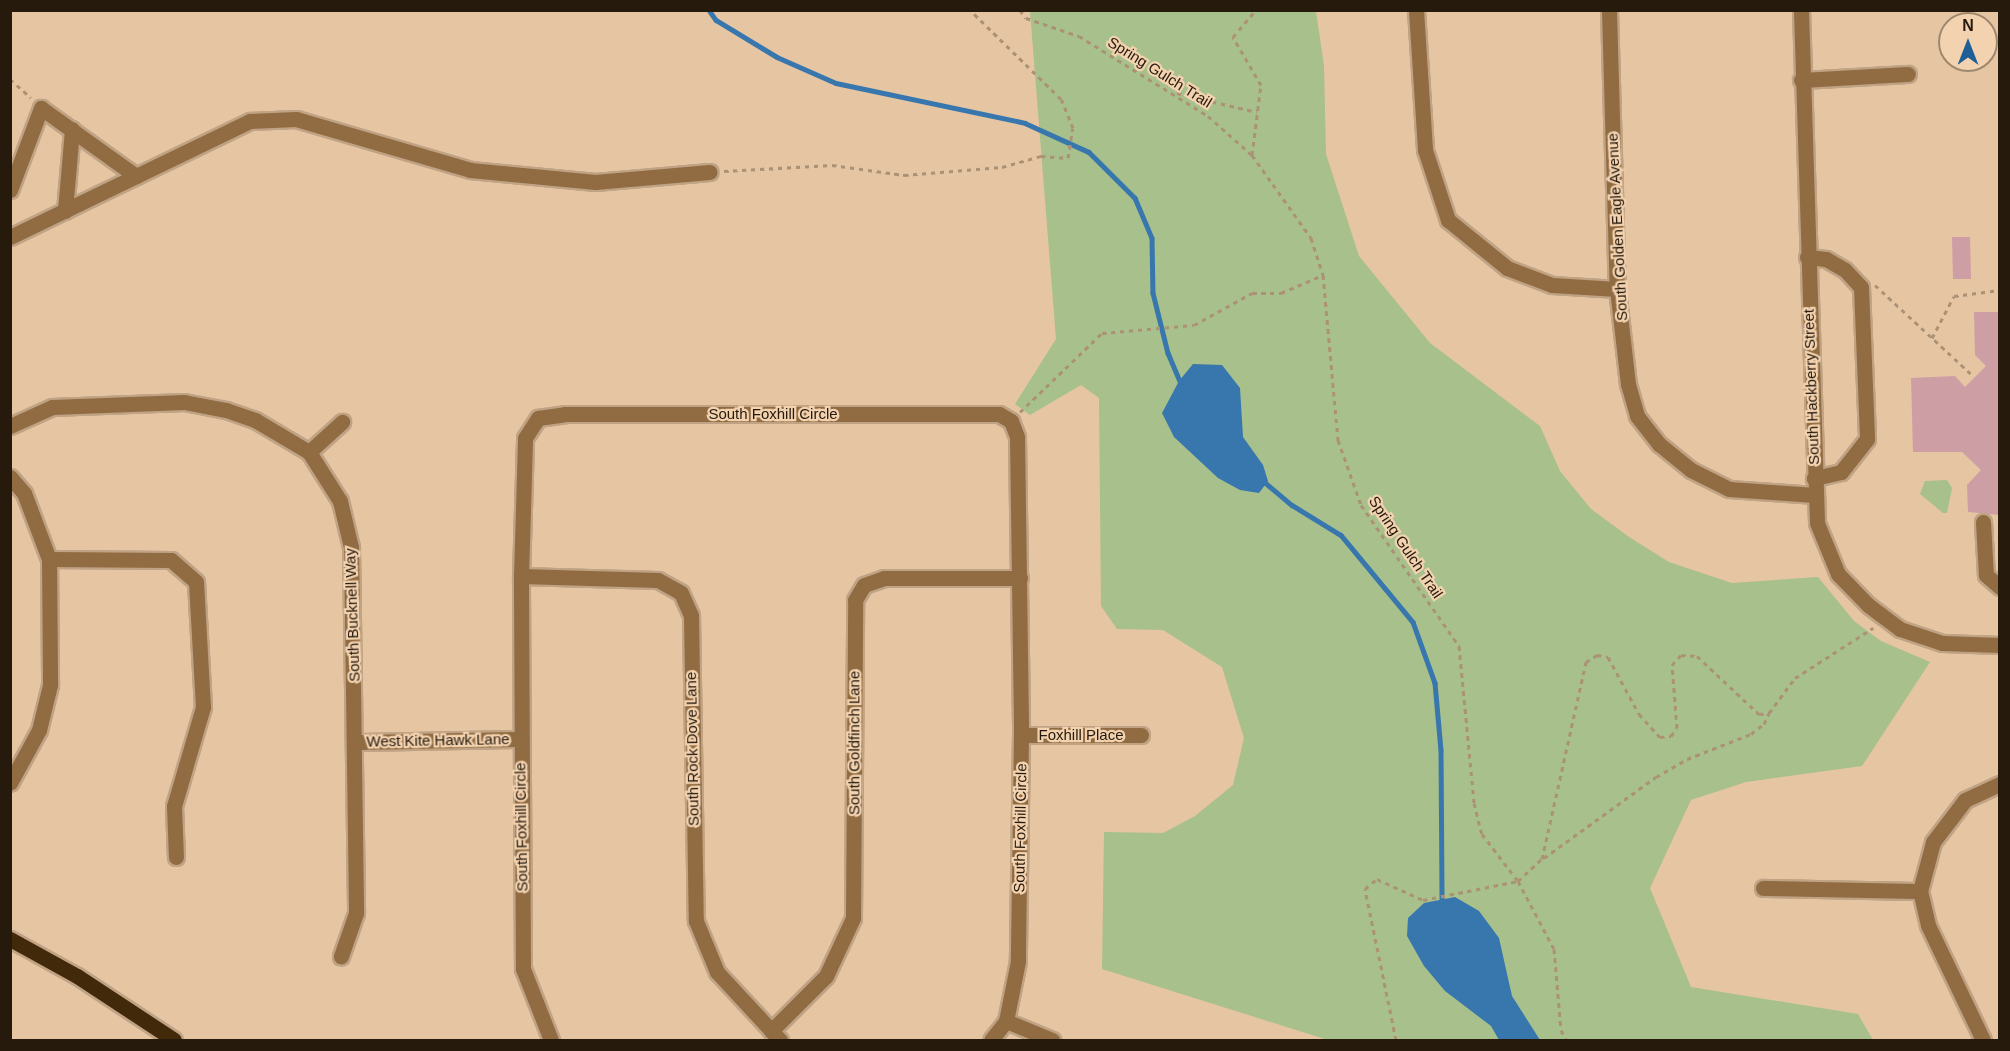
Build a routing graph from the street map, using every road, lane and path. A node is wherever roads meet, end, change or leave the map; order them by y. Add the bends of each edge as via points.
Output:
1 (970, 10) edge
2 (1020, 10) edge
3 (1256, 10) edge
4 (1416, 10) edge
5 (1609, 10) edge
6 (1801, 10) edge
7 (1908, 74) dead end
8 (10, 79) edge
9 (1801, 80) junction
10 (1175, 92) junction
11 (41, 108) junction
12 (1257, 112) junction
13 (72, 129) junction
14 (1252, 155) junction
15 (710, 172) joint
16 (136, 176) junction
17 (10, 190) edge
18 (65, 211) junction
19 (10, 237) edge
20 (1807, 256) junction
21 (1323, 275) junction
22 (1873, 283) dead end
23 (1617, 290) junction
24 (2000, 290) edge
25 (1932, 338) junction
26 (1971, 374) dead end
27 (1011, 421) junction
28 (342, 422) dead end
29 (10, 426) edge
30 (309, 452) junction
31 (10, 477) edge
32 (1814, 478) junction
33 (1815, 495) junction
34 (1983, 522) dead end
35 (49, 559) junction
36 (521, 576) junction
37 (1020, 578) junction
38 (2000, 587) edge
39 (1886, 619) junction
40 (2000, 645) edge
41 (1769, 713) junction
42 (1021, 735) junction
43 (1141, 735) dead end
44 (519, 739) junction
45 (356, 742) junction
46 (10, 783) edge
47 (2000, 784) edge
48 (176, 857) dead end
49 (1542, 859) junction
50 (1518, 881) junction
51 (1763, 888) dead end
52 (1920, 891) junction
53 (10, 939) edge
54 (341, 956) dead end
55 (1006, 1021) junction
56 (776, 1036) edge
57 (174, 1041) edge
58 (551, 1041) edge
59 (991, 1041) edge
60 (1052, 1041) edge
61 (1396, 1041) edge
62 (1566, 1041) edge
63 (1983, 1041) edge

1 - 15 path via 1061,99 1072,134 1068,158 1041,156 1002,167 904,175 832,165
2 - 10 path, Spring Gulch Trail via 1026,18 1079,36
3 - 12 path via 1233,37 1261,85
4 - 23 street via 1425,150 1448,220 1507,268 1552,285
5 - 23 street, South Golden Eagle Avenue
6 - 9 street, South Hackberry Street
7 - 9 street
8 - 11 path
9 - 20 street, South Hackberry Street
10 - 12 path
10 - 14 path, Spring Gulch Trail
11 - 13 street
11 - 17 street
12 - 14 path
13 - 16 street
13 - 18 street
14 - 21 path, Spring Gulch Trail via 1311,238
15 - 16 street via 595,182 470,170 296,118 250,121
16 - 18 street
18 - 19 street
20 - 32 street, South Hackberry Street
20 - 32 street via 1826,259 1845,270 1861,287 1867,439 1841,472
21 - 27 path via 1281,292 1252,292 1194,325 1102,333
21 - 50 path, Spring Gulch Trail via 1338,440 1361,505 1459,646 1474,803 1482,834
22 - 25 path
23 - 33 street, South Golden Eagle Avenue via 1628,384 1637,416 1659,444 1691,470 1729,489
24 - 25 path via 1954,296
25 - 26 path
27 - 36 street, South Foxhill Circle via 999,414 565,414 538,418 525,438
27 - 37 street, South Foxhill Circle via 1017,437
28 - 30 street
29 - 30 street, South Bucknell Way via 52,407 184,402 255,420
30 - 45 street, South Bucknell Way via 340,501 351,547
31 - 35 street via 24,493
32 - 33 street, South Hackberry Street
33 - 39 street, South Hackberry Street via 1817,523 1838,574
34 - 38 street via 1986,575
35 - 46 street via 50,686 39,730
35 - 48 street via 171,560 196,582 202,707 174,806
36 - 44 street, South Foxhill Circle
36 - 56 street, South Rock Dove Lane via 658,580 681,593 691,615 696,921 717,972
37 - 42 street, South Foxhill Circle
37 - 56 street, South Goldfinch Lane via 884,578 864,585 855,600 853,918 826,976
39 - 40 street, South Hackberry Street via 1900,629 1942,643
39 - 41 path via 1795,678
41 - 49 path via 1764,724 1751,734 1687,759 1656,777
41 - 49 path via 1759,714 1697,656 1681,655 1672,665 1677,728 1671,736 1660,737 1639,714 1608,657 1591,658 1586,662
42 - 43 street, Foxhill Place
42 - 55 street, South Foxhill Circle via 1018,961
44 - 45 street, West Kite Hawk Lane
44 - 58 street, South Foxhill Circle via 524,969
45 - 54 street, South Bucknell Way via 356,913
47 - 52 street via 1965,800 1933,842
49 - 50 path
50 - 61 path via 1423,900 1377,879 1365,890
50 - 62 path, Spring Gulch Trail via 1554,949 1561,1030
51 - 52 street
52 - 63 street via 1928,925
53 - 57 main road via 77,976
55 - 59 street, South Foxhill Circle
55 - 60 street

